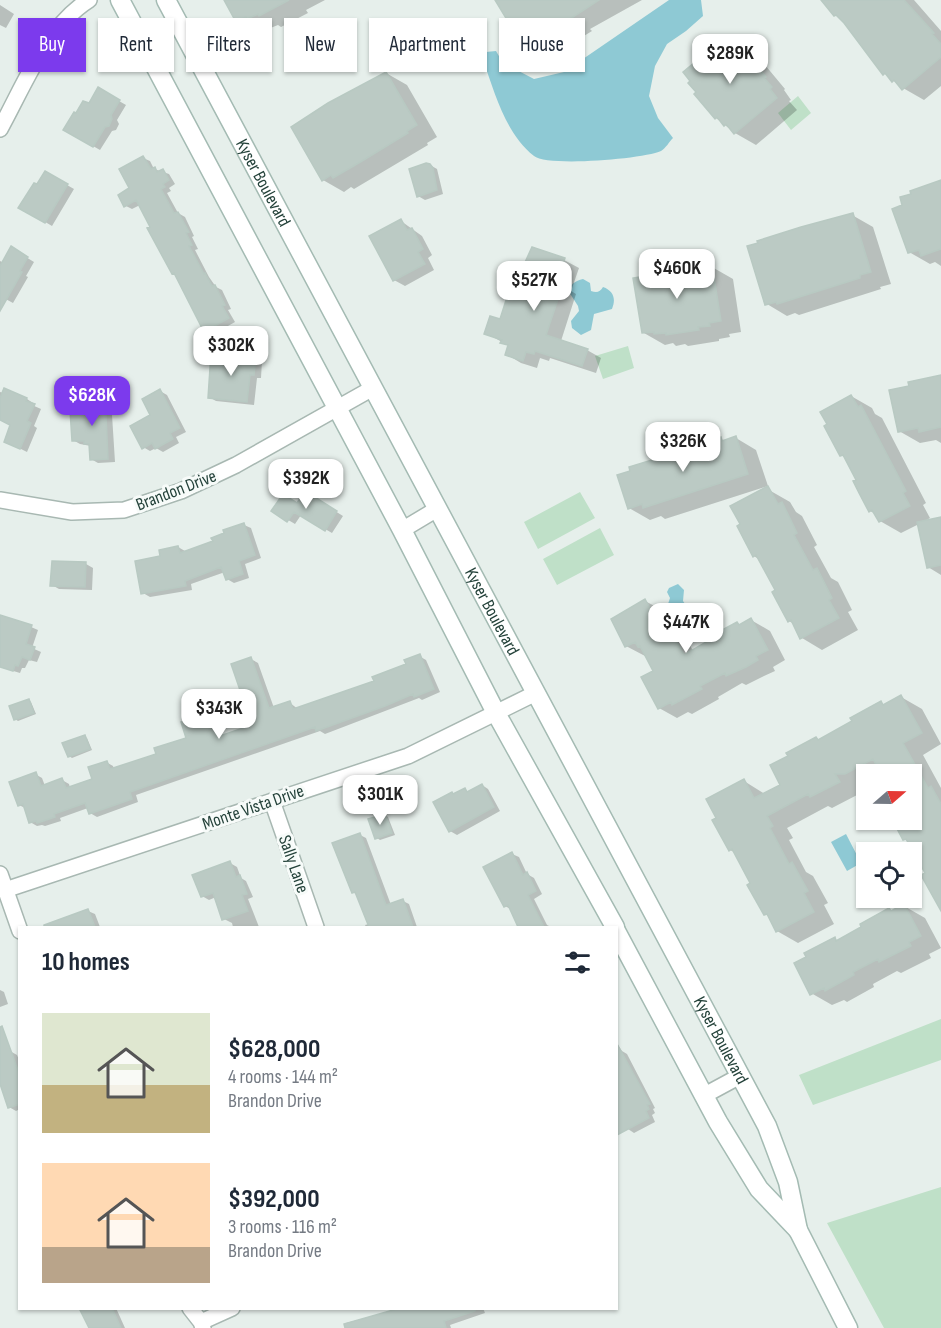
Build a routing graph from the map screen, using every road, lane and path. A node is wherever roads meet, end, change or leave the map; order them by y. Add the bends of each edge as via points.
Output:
1 (89, 0) edge
2 (120, 0) edge
3 (166, 0) edge
4 (0, 129) edge
5 (373, 388) junction
6 (337, 410) junction
7 (0, 500) edge
8 (437, 509) junction
9 (402, 530) junction
10 (536, 693) junction
11 (496, 713) junction
12 (273, 801) junction
13 (0, 874) edge
14 (5, 890) junction
15 (18, 926) edge
16 (316, 926) edge
17 (614, 926) edge
18 (618, 933) edge
19 (740, 1076) junction
20 (703, 1096) junction
21 (798, 1230) junction
22 (191, 1310) edge
23 (228, 1310) edge
24 (202, 1325) edge
25 (848, 1328) edge

1 - 4 street via 77,7 50,37
2 - 6 street, Kyser Boulevard
3 - 5 street, Kyser Boulevard
5 - 6 street, Brandon Drive
5 - 8 street, Kyser Boulevard
6 - 7 street, Brandon Drive via 181,492 124,510 72,512
6 - 9 street, Kyser Boulevard
8 - 9 street
8 - 10 street, Kyser Boulevard
9 - 11 street, Kyser Boulevard
10 - 11 street, Monte Vista Drive
10 - 19 street, Kyser Boulevard
11 - 12 street, Monte Vista Drive via 408,756
11 - 17 street, Kyser Boulevard
12 - 14 street, Monte Vista Drive
12 - 16 street, Sally Lane
13 - 14 street
14 - 15 street
18 - 20 street, Kyser Boulevard
19 - 20 street
19 - 21 street, Kyser Boulevard via 767,1126 788,1182
20 - 21 street, Kyser Boulevard via 759,1190
21 - 25 street, Kyser Boulevard
22 - 24 street
23 - 24 street

